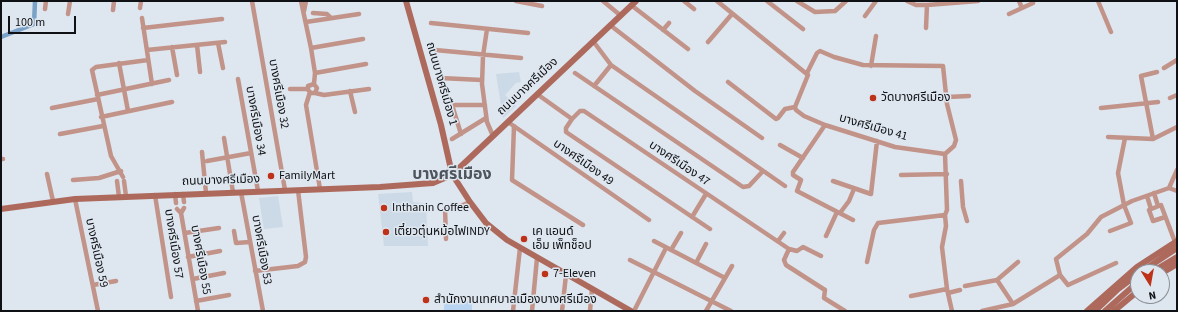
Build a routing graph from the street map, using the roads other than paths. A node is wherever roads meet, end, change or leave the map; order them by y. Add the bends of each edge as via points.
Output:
1 (46, 1) edge
2 (70, 1) edge
3 (114, 1) edge
4 (141, 1) edge
5 (252, 1) edge
6 (301, 1) edge
7 (306, 1) edge
8 (406, 1) edge
9 (516, 1) edge
10 (603, 1) edge
11 (684, 1) edge
12 (717, 1) edge
13 (767, 1) edge
14 (798, 1) edge
15 (846, 1) edge
16 (876, 1) edge
17 (907, 1) edge
18 (978, 1) edge
19 (1019, 1) edge
20 (1098, 1) edge
21 (634, 3) edge
22 (1033, 3) dead end
23 (927, 5) junction
24 (542, 6) dead end
25 (140, 8) dead end
26 (1022, 8) junction
27 (45, 9) dead end
28 (694, 9) dead end
29 (113, 10) dead end
30 (304, 12) junction
31 (314, 13) dead end
32 (68, 14) dead end
33 (359, 14) dead end
34 (732, 14) junction
35 (1009, 14) dead end
36 (620, 15) junction
37 (865, 16) dead end
38 (142, 18) dead end
39 (331, 18) junction
40 (222, 20) dead end
41 (306, 22) junction
42 (431, 23) dead end
43 (668, 23) dead end
44 (610, 25) junction
45 (143, 28) junction
46 (802, 28) dead end
47 (926, 28) dead end
48 (487, 29) junction
49 (663, 30) junction
50 (1111, 32) dead end
51 (528, 33) dead end
52 (876, 36) dead end
53 (363, 39) dead end
54 (593, 41) junction
55 (225, 42) dead end
56 (708, 42) dead end
57 (218, 43) junction
58 (197, 45) junction
59 (172, 47) junction
60 (311, 48) junction
61 (688, 49) dead end
62 (147, 50) junction
63 (435, 50) dead end
64 (483, 54) junction
65 (521, 58) dead end
66 (148, 60) junction
67 (1177, 60) edge
68 (119, 63) junction
69 (366, 64) dead end
70 (611, 65) junction
71 (871, 66) junction
72 (223, 68) dead end
73 (1164, 68) dead end
74 (200, 72) dead end
75 (1157, 72) dead end
76 (315, 73) junction
77 (575, 73) dead end
78 (807, 73) junction
79 (176, 75) dead end
80 (440, 78) dead end
81 (238, 79) dead end
82 (169, 80) dead end
83 (482, 80) junction
84 (728, 82) dead end
85 (152, 84) junction
86 (314, 84) junction
87 (594, 86) junction
88 (290, 89) dead end
89 (368, 89) dead end
90 (124, 90) junction
91 (311, 91) junction
92 (350, 91) junction
93 (537, 94) junction
94 (1177, 95) edge
95 (947, 96) junction
96 (969, 96) dead end
97 (97, 97) junction
98 (1170, 98) dead end
99 (172, 102) dead end
100 (1158, 102) dead end
101 (1146, 104) junction
102 (485, 105) junction
103 (795, 107) junction
104 (52, 108) dead end
105 (1101, 108) dead end
106 (128, 111) junction
107 (355, 112) dead end
108 (101, 117) junction
109 (486, 118) junction
110 (572, 119) junction
111 (508, 122) junction
112 (825, 125) junction
113 (103, 126) junction
114 (514, 126) junction
115 (1177, 127) edge
116 (60, 134) dead end
117 (461, 134) junction
118 (493, 136) junction
119 (1108, 137) dead end
120 (224, 138) dead end
121 (762, 138) dead end
122 (1125, 138) junction
123 (1153, 138) junction
124 (452, 139) dead end
125 (877, 141) junction
126 (780, 145) dead end
127 (202, 152) dead end
128 (251, 153) junction
129 (945, 154) junction
130 (227, 158) junction
131 (803, 158) junction
132 (207, 161) dead end
133 (1177, 170) edge
134 (763, 171) junction
135 (47, 174) dead end
136 (452, 174) junction
137 (947, 174) junction
138 (901, 175) dead end
139 (117, 176) junction
140 (73, 180) dead end
141 (834, 181) dead end
142 (962, 181) dead end
143 (785, 186) dead end
144 (1169, 188) junction
145 (320, 189) junction
146 (285, 190) junction
147 (298, 190) junction
148 (854, 190) junction
149 (258, 191) junction
150 (1177, 191) edge
151 (233, 192) junction
152 (240, 192) junction
153 (206, 193) junction
154 (1154, 193) junction
155 (175, 194) junction
156 (183, 194) junction
157 (706, 194) junction
158 (155, 195) junction
159 (126, 196) junction
160 (1147, 196) junction
161 (120, 197) junction
162 (75, 199) junction
163 (53, 201) junction
164 (184, 202) dead end
165 (470, 202) junction
166 (1124, 204) junction
167 (1158, 206) junction
168 (184, 208) dead end
169 (1, 209) edge
170 (1152, 209) junction
171 (181, 213) junction
172 (838, 213) junction
173 (945, 215) junction
174 (1165, 216) junction
175 (692, 217) junction
176 (648, 220) dead end
177 (853, 220) dead end
178 (967, 221) dead end
179 (583, 224) dead end
180 (219, 228) dead end
181 (710, 229) dead end
182 (234, 231) dead end
183 (1110, 232) dead end
184 (184, 233) junction
185 (681, 233) dead end
186 (784, 233) dead end
187 (826, 236) dead end
188 (446, 239) dead end
189 (654, 241) dead end
190 (778, 241) junction
191 (250, 242) junction
192 (706, 244) dead end
193 (1176, 244) edge
194 (520, 248) junction
195 (666, 248) junction
196 (789, 249) junction
197 (220, 250) dead end
198 (671, 250) junction
199 (821, 256) dead end
200 (188, 257) junction
201 (1177, 257) edge
202 (537, 258) junction
203 (630, 260) dead end
204 (868, 262) dead end
205 (1018, 262) dead end
206 (696, 263) junction
207 (1116, 264) dead end
208 (1151, 264) edge
209 (1165, 264) edge
210 (732, 266) dead end
211 (255, 271) junction
212 (224, 273) dead end
213 (653, 273) junction
214 (566, 275) junction
215 (1060, 275) junction
216 (725, 278) junction
217 (192, 279) junction
218 (997, 280) junction
219 (1130, 280) edge
220 (116, 281) dead end
221 (92, 285) junction
222 (965, 286) dead end
223 (592, 289) junction
224 (1130, 289) edge
225 (960, 290) dead end
226 (947, 291) junction
227 (229, 295) dead end
228 (911, 296) dead end
229 (171, 297) dead end
230 (1130, 298) edge
231 (196, 301) junction
232 (711, 301) junction
233 (1013, 304) junction
234 (620, 308) edge
235 (98, 311) edge
236 (198, 311) edge
237 (263, 311) edge
238 (513, 311) edge
239 (532, 311) edge
240 (562, 311) edge
241 (590, 311) edge
242 (632, 311) edge
243 (706, 311) edge
244 (731, 311) edge
245 (845, 311) edge
246 (952, 311) edge
247 (982, 311) edge
248 (1087, 311) edge
249 (1095, 311) edge
250 (1105, 311) edge
251 (1114, 311) edge

1 - 27 street
2 - 32 street
3 - 29 street
4 - 25 street
5 - 146 street, บางศรีเมือง 32
6 - 30 street
7 - 30 street
8 - 136 street, ถนนบางศรีเมือง 1
9 - 24 street
10 - 36 street
11 - 28 street
12 - 34 street
13 - 46 street
14 - 15 street via 815,12 835,11
16 - 37 street
17 - 23 street via 916,5
18 - 23 street
19 - 26 street
20 - 50 street
21 - 36 street, ถนนบางศรีเมือง
21 - 49 street
22 - 26 street
23 - 47 street
26 - 35 street
30 - 41 street
31 - 39 street via 327,14
33 - 39 street
34 - 56 street
34 - 78 street
36 - 44 street, ถนนบางศรีเมือง
38 - 45 street
39 - 41 street
40 - 45 street
41 - 60 street
42 - 48 street
43 - 49 street
44 - 54 street, ถนนบางศรีเมือง
44 - 121 street via 695,91
45 - 62 street
48 - 51 street
48 - 64 street
49 - 61 street
52 - 71 street
53 - 60 street
54 - 70 street
54 - 93 street, ถนนบางศรีเมือง
55 - 57 street
57 - 58 street
57 - 72 street
58 - 59 street
58 - 74 street
59 - 62 street
59 - 79 street
60 - 76 street
62 - 66 street
63 - 64 street
64 - 65 street
64 - 83 street
66 - 68 street
66 - 85 street
67 - 73 street
68 - 90 street
68 - 97 street via 94,68 92,72
69 - 76 street
70 - 87 street
70 - 134 street
71 - 78 street via 852,63 820,51
71 - 95 street via 943,66
75 - 101 street via 1141,76
76 - 86 street
77 - 87 street
78 - 103 street via 809,77
80 - 83 street
81 - 128 street, บางศรีเมือง 34
82 - 85 street
83 - 102 street
84 - 103 street via 776,119 785,109
85 - 90 street
86 - 91 street via 309,85
86 - 91 street via 317,88
87 - 134 street via 743,187 749,186
88 - 91 street
89 - 92 street
90 - 97 street
90 - 106 street
91 - 92 street via 324,95
91 - 145 street via 306,105
92 - 107 street
93 - 110 street
93 - 111 street, ถนนบางศรีเมือง
94 - 98 street
95 - 96 street
95 - 129 street via 956,140 954,146
97 - 104 street
97 - 108 street
99 - 106 street
100 - 101 street
101 - 105 street
101 - 123 street
102 - 109 street
102 - 117 street via 452,105
103 - 112 street, บางศรีเมือง 41 via 804,116
106 - 108 street
108 - 113 street
109 - 117 street
109 - 118 street
110 - 157 street, บางศรีเมือง 47 via 580,111 584,111
110 - 175 street via 566,130
111 - 114 street, บางศรีเมือง 49
111 - 118 street, ถนนบางศรีเมือง
112 - 125 street, บางศรีเมือง 41
112 - 131 street
113 - 116 street
113 - 139 street
114 - 176 street, บางศรีเมือง 49
114 - 179 street via 511,177 513,183
115 - 123 street
117 - 124 street
118 - 136 street, ถนนบางศรีเมือง
119 - 122 street
120 - 130 street
122 - 123 street
122 - 166 street via 1118,173
125 - 129 street, บางศรีเมือง 41
125 - 148 street via 871,194
126 - 131 street
127 - 153 street
128 - 130 street
128 - 149 street, บางศรีเมือง 34
129 - 137 street
130 - 132 street
130 - 151 street
131 - 172 street via 792,173 801,180 797,191
133 - 144 street
134 - 143 street
135 - 163 street
136 - 145 street, ถนนบางศรีเมือง via 433,183
136 - 165 street
137 - 138 street
137 - 173 street
139 - 140 street
139 - 159 street via 124,179
139 - 161 street
141 - 148 street
142 - 178 street via 963,208
144 - 150 street
144 - 154 street
145 - 147 street, ถนนบางศรีเมือง
146 - 147 street, ถนนบางศรีเมือง
146 - 149 street, ถนนบางศรีเมือง
147 - 211 street via 305,262 298,266
148 - 172 street via 849,201
149 - 152 street, ถนนบางศรีเมือง
151 - 152 street, ถนนบางศรีเมือง
151 - 153 street, ถนนบางศรีเมือง
152 - 191 street, บางศรีเมือง 53
153 - 156 street, ถนนบางศรีเมือง
154 - 160 street
154 - 167 street
155 - 156 street, ถนนบางศรีเมือง
155 - 158 street, ถนนบางศรีเมือง
155 - 171 street, บางศรีเมือง 55
156 - 164 street
157 - 175 street
157 - 190 street, บางศรีเมือง 47
158 - 159 street, ถนนบางศรีเมือง
158 - 229 street, บางศรีเมือง 57
159 - 161 street, ถนนบางศรีเมือง
160 - 166 street
160 - 170 street
161 - 162 street, ถนนบางศรีเมือง
162 - 163 street, ถนนบางศรีเมือง
162 - 221 street, บางศรีเมือง 59
163 - 169 street, ถนนบางศรีเมือง
165 - 188 street via 445,208
165 - 194 street via 486,223
166 - 183 street via 1131,223
166 - 215 street via 1101,217 1089,232 1056,259
167 - 170 street
167 - 174 street via 1161,205
168 - 171 street, บางศรีเมือง 55
170 - 174 street via 1148,210 1153,221
171 - 184 street, บางศรีเมือง 55
172 - 177 street
172 - 187 street
173 - 204 street via 878,223 874,230
173 - 226 street via 946,226 942,247
174 - 193 street
175 - 181 street
180 - 184 street
182 - 191 street via 236,243
184 - 200 street, บางศรีเมือง 55
185 - 198 street
186 - 190 street
189 - 195 street
190 - 196 street, บางศรีเมือง 47
191 - 211 street, บางศรีเมือง 53
192 - 206 street
193 - 208 street
193 - 248 street via 1137,267
194 - 202 street
194 - 238 street
195 - 198 street
195 - 213 street
196 - 199 street via 797,251 803,247
196 - 245 street via 784,260 786,265 825,290 824,298
197 - 200 street
198 - 206 street
200 - 217 street, บางศรีเมือง 55
201 - 209 street
202 - 214 street
202 - 239 street
203 - 213 street
205 - 218 street
206 - 216 street
207 - 215 street via 1068,285
210 - 216 street
211 - 237 street, บางศรีเมือง 53
212 - 217 street
213 - 232 street
213 - 242 street
214 - 223 street
214 - 240 street
215 - 233 street
216 - 232 street
217 - 231 street, บางศรีเมือง 55
218 - 222 street
218 - 233 street
219 - 249 street
220 - 221 street
221 - 235 street, บางศรีเมือง 59
223 - 234 street
223 - 241 street
224 - 250 street
225 - 226 street
226 - 228 street
226 - 246 street
227 - 231 street
230 - 251 street
231 - 236 street, บางศรีเมือง 55
232 - 243 street
232 - 244 street
233 - 247 street
234 - 242 street

